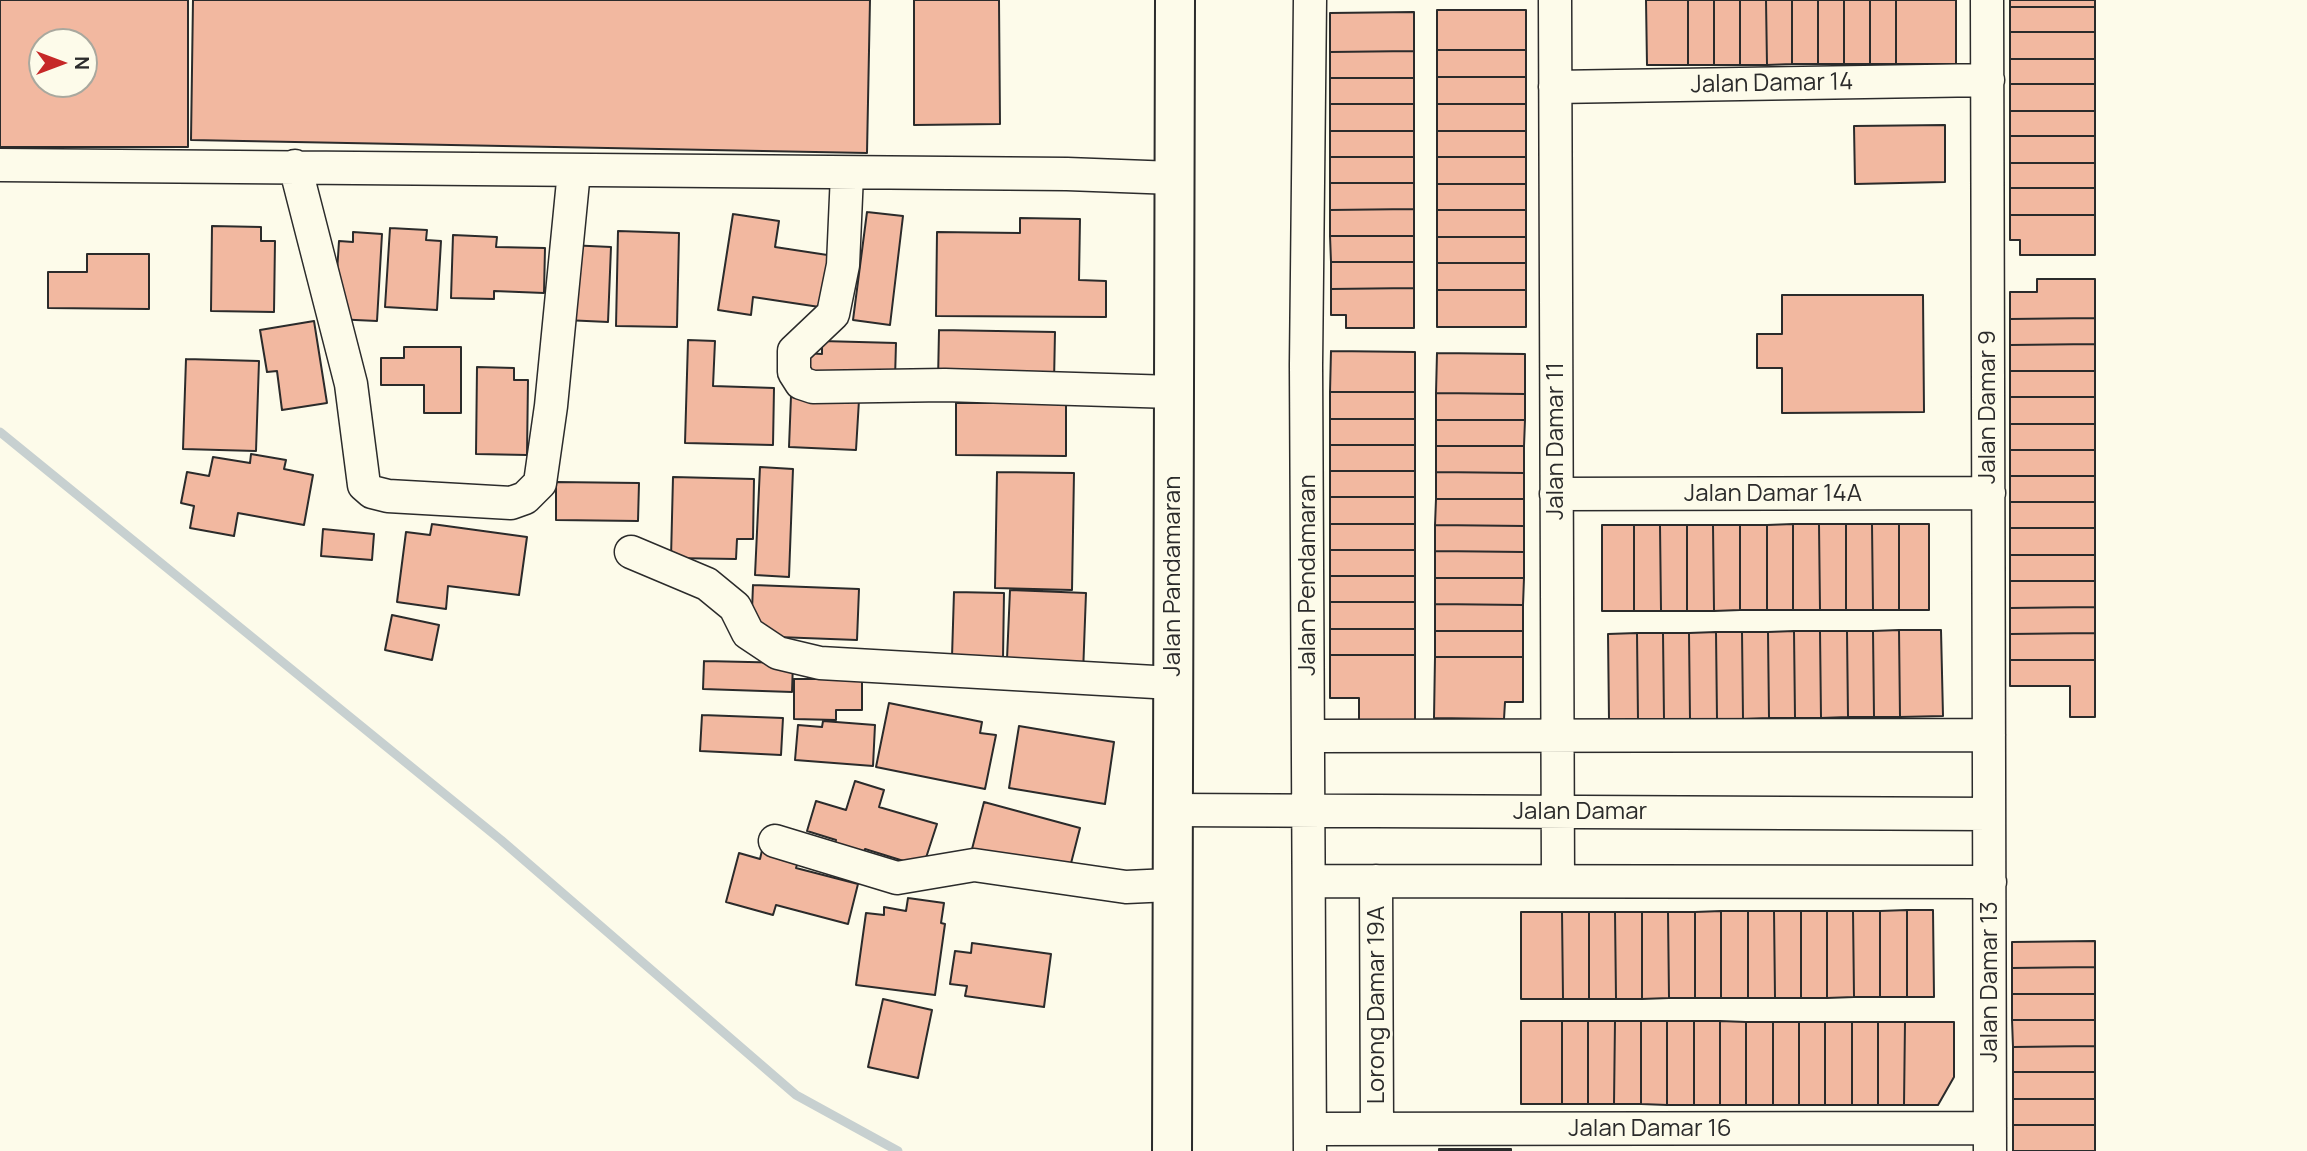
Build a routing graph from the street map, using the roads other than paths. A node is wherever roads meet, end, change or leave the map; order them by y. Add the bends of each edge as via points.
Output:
1 (1175, 0) edge
2 (1310, 0) edge
3 (1555, 0) edge
4 (1987, 0) edge
5 (1988, 80) junction
6 (1555, 87) junction
7 (0, 165) edge
8 (295, 166) junction
9 (574, 171) junction
10 (848, 174) junction
11 (1174, 178) junction
12 (1173, 392) junction
13 (1989, 493) junction
14 (1556, 494) junction
15 (631, 552) dead end
16 (1172, 682) junction
17 (1989, 735) junction
18 (1309, 736) junction
19 (1557, 736) junction
20 (1171, 810) junction
21 (1308, 811) junction
22 (1558, 812) junction
23 (1989, 814) junction
24 (775, 841) dead end
25 (1309, 881) junction
26 (1376, 881) junction
27 (1558, 881) junction
28 (1990, 882) junction
29 (1170, 885) junction
30 (1377, 1129) junction
31 (1310, 1140) edge
32 (1548, 1140) edge
33 (1990, 1140) edge
34 (1172, 1151) edge

1 - 11 main road, Jalan Pandamaran
2 - 18 street, Jalan Pendamaran via 1306,324
3 - 6 street, Jalan Damar 11
4 - 5 street, Jalan Damar 9
5 - 6 street, Jalan Damar 14
5 - 13 street, Jalan Damar 9
6 - 14 street, Jalan Damar 11
7 - 8 street
8 - 9 street
8 - 9 street via 351,384 364,485 388,496 511,503 525,498 540,483
9 - 10 street
10 - 11 street
10 - 12 street via 843,265 833,314 794,351 794,372 801,383 813,387 945,385
11 - 12 main road, Jalan Pandamaran
12 - 16 main road, Jalan Pandamaran
13 - 14 street, Jalan Damar 14A
13 - 17 street, Jalan Damar 9
14 - 19 street, Jalan Damar 11
15 - 16 street via 706,584 735,607 748,633 778,653 820,663
16 - 20 main road, Jalan Pandamaran
17 - 19 street
17 - 23 street, Jalan Damar 9
18 - 19 street
18 - 21 street, Jalan Pendamaran
19 - 22 street, Jalan Damar 11
20 - 21 street, Jalan Damar
20 - 29 main road, Jalan Pandamaran
21 - 22 street, Jalan Damar
21 - 25 street, Jalan Pendamaran
22 - 23 street, Jalan Damar
22 - 27 street, Jalan Damar 11
23 - 28 street, Jalan Damar 13
24 - 29 street via 897,878 974,865 1126,887
25 - 26 street
25 - 31 street, Jalan Pendamaran
26 - 27 street
26 - 30 street, Lorong Damar 19A
27 - 28 street
28 - 33 street, Jalan Damar 13
29 - 34 main road, Jalan Pandamaran
30 - 31 street, Jalan Damar 16
30 - 32 street, Jalan Damar 16
32 - 33 street, Jalan Damar 16

